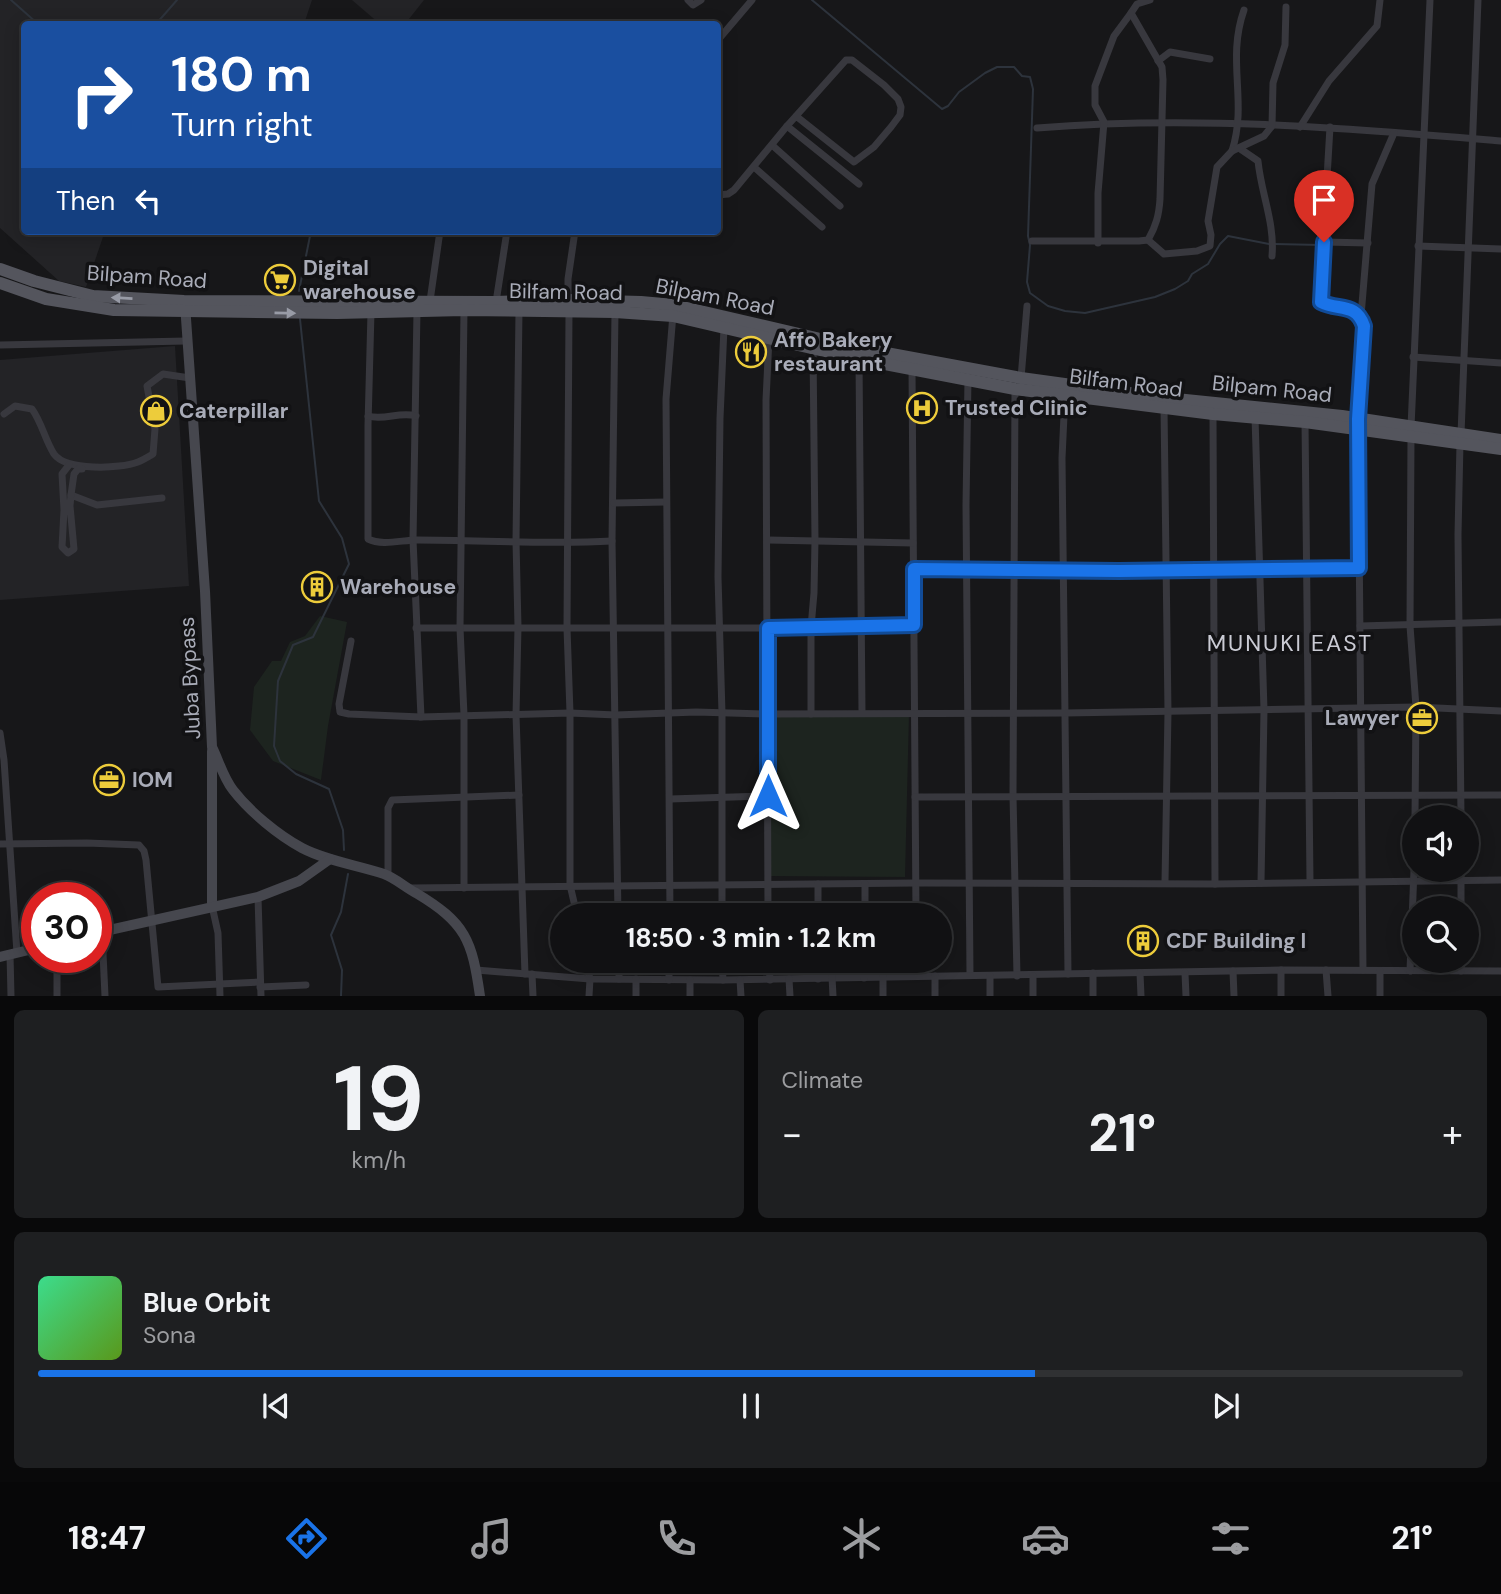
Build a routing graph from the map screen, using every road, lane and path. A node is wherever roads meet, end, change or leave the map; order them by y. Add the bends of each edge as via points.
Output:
1 (688, 0) edge
2 (701, 0) edge
3 (752, 0) edge
4 (1150, 0) edge
5 (1380, 0) edge
6 (1430, 0) edge
7 (1478, 0) edge
8 (1286, 7) dead end
9 (1244, 10) dead end
10 (1131, 13) junction
11 (721, 36) edge
12 (1210, 59) dead end
13 (1158, 61) junction
14 (796, 116) junction
15 (1163, 121) junction
16 (1104, 122) junction
17 (1239, 122) junction
18 (788, 126) junction
19 (1272, 126) junction
20 (1300, 127) junction
21 (1330, 127) junction
22 (1038, 128) dead end
23 (1394, 133) junction
24 (1424, 134) junction
25 (1474, 138) junction
26 (1501, 141) edge
27 (772, 145) junction
28 (1236, 149) junction
29 (754, 167) junction
30 (859, 184) dead end
31 (721, 195) edge
32 (840, 206) dead end
33 (822, 227) dead end
34 (439, 235) edge
35 (506, 235) edge
36 (574, 235) edge
37 (1148, 240) junction
38 (1032, 242) dead end
39 (1324, 242) junction
40 (1098, 243) junction
41 (1368, 243) junction
42 (1418, 246) junction
43 (1467, 248) junction
44 (1501, 249) edge
45 (1272, 256) dead end
46 (0, 269) edge
47 (0, 283) edge
48 (184, 301) junction
49 (430, 301) junction
50 (496, 302) junction
51 (569, 306) junction
52 (1027, 306) dead end
53 (464, 310) junction
54 (417, 311) junction
55 (519, 311) junction
56 (673, 311) junction
57 (371, 312) junction
58 (615, 312) junction
59 (1361, 316) junction
60 (724, 327) junction
61 (769, 338) junction
62 (186, 341) junction
63 (0, 345) edge
64 (813, 347) junction
65 (1413, 357) junction
66 (859, 359) junction
67 (1463, 361) junction
68 (1501, 363) edge
69 (912, 369) junction
70 (190, 379) junction
71 (968, 379) junction
72 (1018, 383) junction
73 (1066, 390) junction
74 (1164, 408) junction
75 (4, 414) dead end
76 (1213, 414) junction
77 (368, 416) junction
78 (416, 416) junction
79 (1255, 418) junction
80 (1305, 422) junction
81 (1358, 424) junction
82 (1411, 431) junction
83 (1460, 438) junction
84 (1501, 440) edge
85 (1501, 449) edge
86 (69, 465) junction
87 (93, 467) junction
88 (71, 495) junction
89 (162, 498) dead end
90 (666, 502) junction
91 (614, 503) junction
92 (413, 540) junction
93 (462, 540) junction
94 (768, 540) junction
95 (815, 540) junction
96 (516, 541) junction
97 (612, 541) junction
98 (862, 542) junction
99 (567, 543) junction
100 (913, 543) junction
101 (967, 568) junction
102 (1260, 568) junction
103 (1307, 568) junction
104 (1359, 568) junction
105 (914, 569) junction
106 (1013, 569) junction
107 (1063, 569) junction
108 (1166, 569) junction
109 (1213, 569) junction
110 (1501, 622) edge
111 (1458, 624) junction
112 (860, 625) junction
113 (914, 625) junction
114 (614, 626) junction
115 (1360, 626) junction
116 (1410, 626) junction
117 (518, 627) junction
118 (718, 627) junction
119 (811, 627) junction
120 (416, 628) junction
121 (460, 628) junction
122 (567, 628) junction
123 (667, 628) junction
124 (768, 628) junction
125 (351, 641) dead end
126 (1416, 707) junction
127 (1361, 709) junction
128 (1460, 709) junction
129 (1264, 710) junction
130 (1309, 710) junction
131 (1215, 711) junction
132 (1501, 711) edge
133 (968, 712) junction
134 (1013, 712) junction
135 (1168, 712) junction
136 (570, 713) junction
137 (668, 713) junction
138 (722, 713) junction
139 (862, 713) junction
140 (915, 713) junction
141 (1065, 713) junction
142 (767, 714) junction
143 (811, 714) junction
144 (464, 715) junction
145 (516, 715) junction
146 (616, 715) junction
147 (421, 717) junction
148 (0, 733) edge
149 (212, 747) junction
150 (519, 795) junction
151 (1501, 795) edge
152 (768, 796) junction
153 (1013, 796) junction
154 (1066, 796) junction
155 (1167, 796) junction
156 (1214, 796) junction
157 (1263, 796) junction
158 (1308, 796) junction
159 (1361, 796) junction
160 (1415, 796) junction
161 (1461, 796) junction
162 (463, 797) junction
163 (915, 797) junction
164 (968, 797) junction
165 (722, 798) junction
166 (670, 799) junction
167 (1415, 805) edge
168 (1461, 805) edge
169 (0, 844) edge
170 (9, 845) junction
171 (330, 859) junction
172 (388, 876) junction
173 (1402, 880) edge
174 (1501, 880) edge
175 (1310, 881) junction
176 (1362, 881) junction
177 (1479, 881) edge
178 (1067, 882) junction
179 (916, 883) junction
180 (969, 883) junction
181 (1016, 883) junction
182 (1165, 883) junction
183 (1261, 883) junction
184 (818, 884) junction
185 (865, 884) junction
186 (1215, 884) junction
187 (522, 885) junction
188 (670, 885) junction
189 (722, 885) junction
190 (767, 885) junction
191 (570, 886) junction
192 (618, 886) junction
193 (407, 888) junction
194 (464, 888) junction
195 (258, 897) junction
196 (574, 903) edge
197 (618, 903) edge
198 (670, 903) edge
199 (722, 903) edge
200 (768, 903) edge
201 (818, 903) edge
202 (865, 903) edge
203 (916, 903) edge
204 (212, 905) junction
205 (153, 920) junction
206 (112, 929) edge
207 (9, 955) edge
208 (476, 970) junction
209 (1281, 970) junction
210 (1326, 970) junction
211 (1363, 970) junction
212 (1233, 971) junction
213 (1380, 971) junction
214 (1402, 971) edge
215 (1479, 971) edge
216 (1501, 971) edge
217 (57, 973) edge
218 (102, 973) edge
219 (589, 973) edge
220 (619, 973) edge
221 (668, 973) edge
222 (723, 973) edge
223 (770, 973) edge
224 (818, 973) edge
225 (864, 973) edge
226 (917, 973) edge
227 (1093, 973) junction
228 (1140, 973) junction
229 (1185, 973) junction
230 (529, 974) junction
231 (1069, 974) junction
232 (970, 975) junction
233 (990, 975) junction
234 (917, 976) junction
235 (934, 976) junction
236 (1017, 976) junction
237 (1033, 976) junction
238 (832, 977) junction
239 (883, 977) junction
240 (818, 978) junction
241 (864, 978) junction
242 (590, 979) junction
243 (619, 979) junction
244 (636, 979) junction
245 (789, 979) junction
246 (668, 980) junction
247 (690, 980) junction
248 (723, 980) junction
249 (740, 980) junction
250 (770, 980) junction
251 (219, 984) junction
252 (260, 984) junction
253 (306, 985) dead end
254 (11, 996) edge
255 (57, 996) edge
256 (104, 996) edge
257 (220, 996) edge
258 (261, 996) edge
259 (480, 996) edge
260 (533, 996) edge
261 (589, 996) edge
262 (636, 996) edge
263 (690, 996) edge
264 (741, 996) edge
265 (790, 996) edge
266 (833, 996) edge
267 (883, 996) edge
268 (934, 996) edge
269 (990, 996) edge
270 (1033, 996) edge
271 (1093, 996) edge
272 (1141, 996) edge
273 (1186, 996) edge
274 (1234, 996) edge
275 (1281, 996) edge
276 (1328, 996) edge
277 (1380, 996) edge

1 - 2 street via 693,5
3 - 11 street
4 - 10 street via 1137,4
5 - 20 street via 1377,26 1329,81
6 - 24 street
7 - 25 street
8 - 19 street via 1285,45 1273,83
9 - 17 street via 1235,52
10 - 13 street
10 - 16 street via 1114,36 1095,86 1095,105
12 - 13 street via 1170,52
13 - 15 street
14 - 14 street via 854,162 874,147 900,115 901,107 884,85 849,59
14 - 18 street
15 - 16 street
15 - 17 street
15 - 37 street via 1160,212
16 - 22 street
16 - 40 street
17 - 19 street
17 - 28 street
18 - 27 street
18 - 30 street
19 - 20 street
19 - 28 street via 1264,136
20 - 21 street
21 - 23 street
21 - 39 street
23 - 24 street
23 - 41 street via 1372,184
24 - 25 street
24 - 42 street
25 - 26 street
25 - 43 street
27 - 29 street
27 - 32 street
28 - 37 street via 1222,160 1215,175 1208,221 1210,247 1164,254
28 - 45 street via 1258,161 1273,234
29 - 31 street via 734,190
29 - 33 street
34 - 49 street
35 - 50 street
36 - 51 street
37 - 40 street
38 - 40 street
39 - 41 street
39 - 59 street via 1321,302
41 - 59 street
42 - 43 street
42 - 65 street
43 - 44 street
43 - 67 street
48 -> 46 main road, Bilpam Road via 93,296
47 -> 57 main road, Bilfam Road via 46,299 114,310
48 - 49 main road, Bilpam Road
48 - 62 main road, Juba Bypass
49 - 50 main road, Bilpam Road
50 - 51 main road, Bilpam Road
51 - 55 main road, Bilfam Road
51 - 56 main road, Bilpam Road via 641,302
51 - 58 main road, Bilfam Road
51 - 99 street
52 - 72 street
53 - 54 main road, Bilfam Road
53 - 55 main road, Bilfam Road
53 - 93 street
54 - 57 main road, Bilfam Road
54 - 78 street
55 - 96 street
56 - 58 main road, Bilfam Road
56 - 60 main road, Bilfam Road
56 - 72 main road, Bilpam Road
56 - 90 street via 666,399
57 - 77 street
58 - 91 street
59 - 81 street
60 - 61 main road, Bilfam Road
60 - 118 street
61 - 64 main road, Bilfam Road
61 - 94 street
62 - 63 street
62 - 70 main road, Juba Bypass
64 - 66 main road, Bilfam Road
64 - 95 street
65 - 67 street
65 - 82 street
66 - 69 main road, Bilfam Road
66 - 98 street
67 - 68 street
67 - 83 street
69 - 71 main road, Bilfam Road
69 - 100 street
70 - 87 street via 163,374 147,386 155,429 153,454 136,463
70 - 149 main road, Juba Bypass
71 - 72 main road, Bilfam Road
71 - 101 street
72 - 73 main road, Bilpam Road
72 - 106 street
73 - 74 main road, Bilfam Road
73 - 81 main road, Bilpam Road via 1166,398
73 - 107 street
74 - 76 main road, Bilfam Road
74 - 108 street
75 - 86 street via 15,406 32,410 55,456
76 - 79 main road, Bilfam Road
76 - 109 street
77 - 78 street
77 - 92 street via 368,539
78 - 92 street
79 - 80 main road, Bilfam Road
79 - 102 street
80 - 81 main road, Bilfam Road
80 - 103 street
81 - 82 main road, Bilpam Road
81 - 104 street
82 - 83 main road, Bilpam Road
82 - 116 street
83 - 84 main road, Bilpam Road
83 - 85 main road
83 - 111 street
86 - 87 street
86 - 88 street via 62,474 62,547 68,554 74,549
87 - 88 street via 74,474
88 - 89 street via 97,505
90 - 91 street
90 - 123 street
91 - 97 street
92 - 93 street
92 - 120 street
93 - 96 street
93 - 121 street
94 - 95 street
94 - 124 street
95 - 98 street
95 - 119 street
96 - 99 street
96 - 117 street
97 - 99 street
97 - 114 street
98 - 100 street
98 - 112 street
99 - 122 street
100 - 105 street
101 - 105 street
101 - 106 street
101 - 133 street
102 - 103 street
102 - 109 street
102 - 129 street
103 - 104 street
103 - 130 street
104 - 115 street
105 - 113 street
106 - 107 street
106 - 134 street
107 - 108 street
107 - 141 street
108 - 109 street
108 - 135 street
109 - 131 street
110 - 111 street
111 - 116 street
111 - 128 street
112 - 113 street
112 - 119 street
112 - 139 street
113 - 140 street
114 - 122 street
114 - 123 street
114 - 146 street
115 - 116 street
115 - 127 street
116 - 126 street
117 - 121 street
117 - 122 street
117 - 145 street
118 - 123 street
118 - 124 street
118 - 138 street
119 - 124 street
119 - 143 street
120 - 121 street
120 - 147 street
121 - 144 street
122 - 136 street
123 - 137 street
124 - 142 street
125 - 147 street via 340,712
126 - 127 street
126 - 128 street
126 - 160 street
127 - 130 street
127 - 159 street
128 - 132 street
128 - 161 street
129 - 130 street
129 - 131 street
129 - 157 street
130 - 158 street
131 - 135 street
131 - 156 street
133 - 134 street
133 - 140 street
133 - 164 street
134 - 141 street
134 - 153 street
135 - 141 street
135 - 155 street
136 - 145 street
136 - 146 street
136 - 191 street
137 - 138 street
137 - 146 street
137 - 166 street
138 - 142 street
138 - 165 street
139 - 140 street
139 - 143 street
140 - 163 street
141 - 154 street
142 - 143 street
142 - 152 street
144 - 145 street
144 - 147 street
144 - 162 street
145 - 150 street
146 - 192 street
148 - 170 street
149 - 171 main road, Juba Bypass via 233,790 246,804 301,847
149 - 204 main road
150 - 162 street
150 - 187 street
151 - 161 street
152 - 165 street
152 - 190 street
153 - 154 street
153 - 164 street
153 - 181 street
154 - 155 street
154 - 178 street
155 - 156 street
155 - 182 street
156 - 157 street
156 - 186 street
157 - 158 street
157 - 183 street
158 - 159 street
158 - 175 street
159 - 160 street
159 - 176 street
160 - 161 street
160 - 167 street
161 - 168 street
162 - 172 street via 391,801
162 - 194 street
163 - 164 street
163 - 179 street
164 - 180 street
165 - 166 street
165 - 189 street
166 - 188 street
169 - 170 street
170 - 205 street via 139,845 144,850
170 - 207 street
171 - 172 main road, Juba Bypass
171 - 195 main road via 299,881
172 - 193 main road, Juba Bypass
173 - 176 street
174 - 177 street
175 - 176 street
175 - 183 street
176 - 211 street
178 - 181 street
178 - 182 street
178 - 231 street
179 - 180 street
179 - 185 street
179 - 203 street
180 - 181 street
180 - 232 street
181 - 236 street
182 - 186 street
183 - 186 street
184 - 185 street
184 - 190 street
184 - 201 street
185 - 202 street
187 - 191 street
187 - 194 street
187 - 230 street
188 - 189 street
188 - 192 street
188 - 198 street
189 - 190 street
189 - 199 street
190 - 200 street
191 - 192 street
191 - 196 street
192 - 197 street
193 - 194 street
193 - 208 main road, Juba Bypass via 462,929
195 - 204 main road
195 - 252 street
204 - 205 main road
204 - 251 street via 218,933
205 - 206 main road
205 - 251 street via 158,987
207 - 254 street
208 - 230 street
208 - 259 main road, Juba Bypass
209 - 210 street
209 - 212 street
209 - 275 street
210 - 211 street
210 - 276 street
211 - 213 street
212 - 229 street
212 - 274 street
213 - 214 street
213 - 277 street
215 - 216 street
217 - 255 street
218 - 256 street
219 - 242 street
220 - 243 street
221 - 246 street
222 - 248 street
223 - 250 street
224 - 240 street
225 - 241 street
226 - 234 street
227 - 228 street
227 - 231 street
227 - 271 street
228 - 229 street
228 - 272 street
229 - 273 street
230 - 242 street
230 - 260 street
231 - 237 street
232 - 233 street
232 - 235 street
233 - 236 street
233 - 269 street
234 - 235 street
234 - 239 street
235 - 268 street
236 - 237 street
237 - 270 street
238 - 240 street
238 - 241 street
238 - 266 street
239 - 241 street
239 - 267 street
240 - 245 street
242 - 243 street
242 - 261 street
243 - 244 street
244 - 246 street
244 - 262 street
245 - 250 street
245 - 265 street
246 - 247 street
247 - 248 street
247 - 263 street
248 - 249 street
249 - 250 street
249 - 264 street
251 - 252 street
251 - 257 street
252 - 253 street
252 - 258 street

